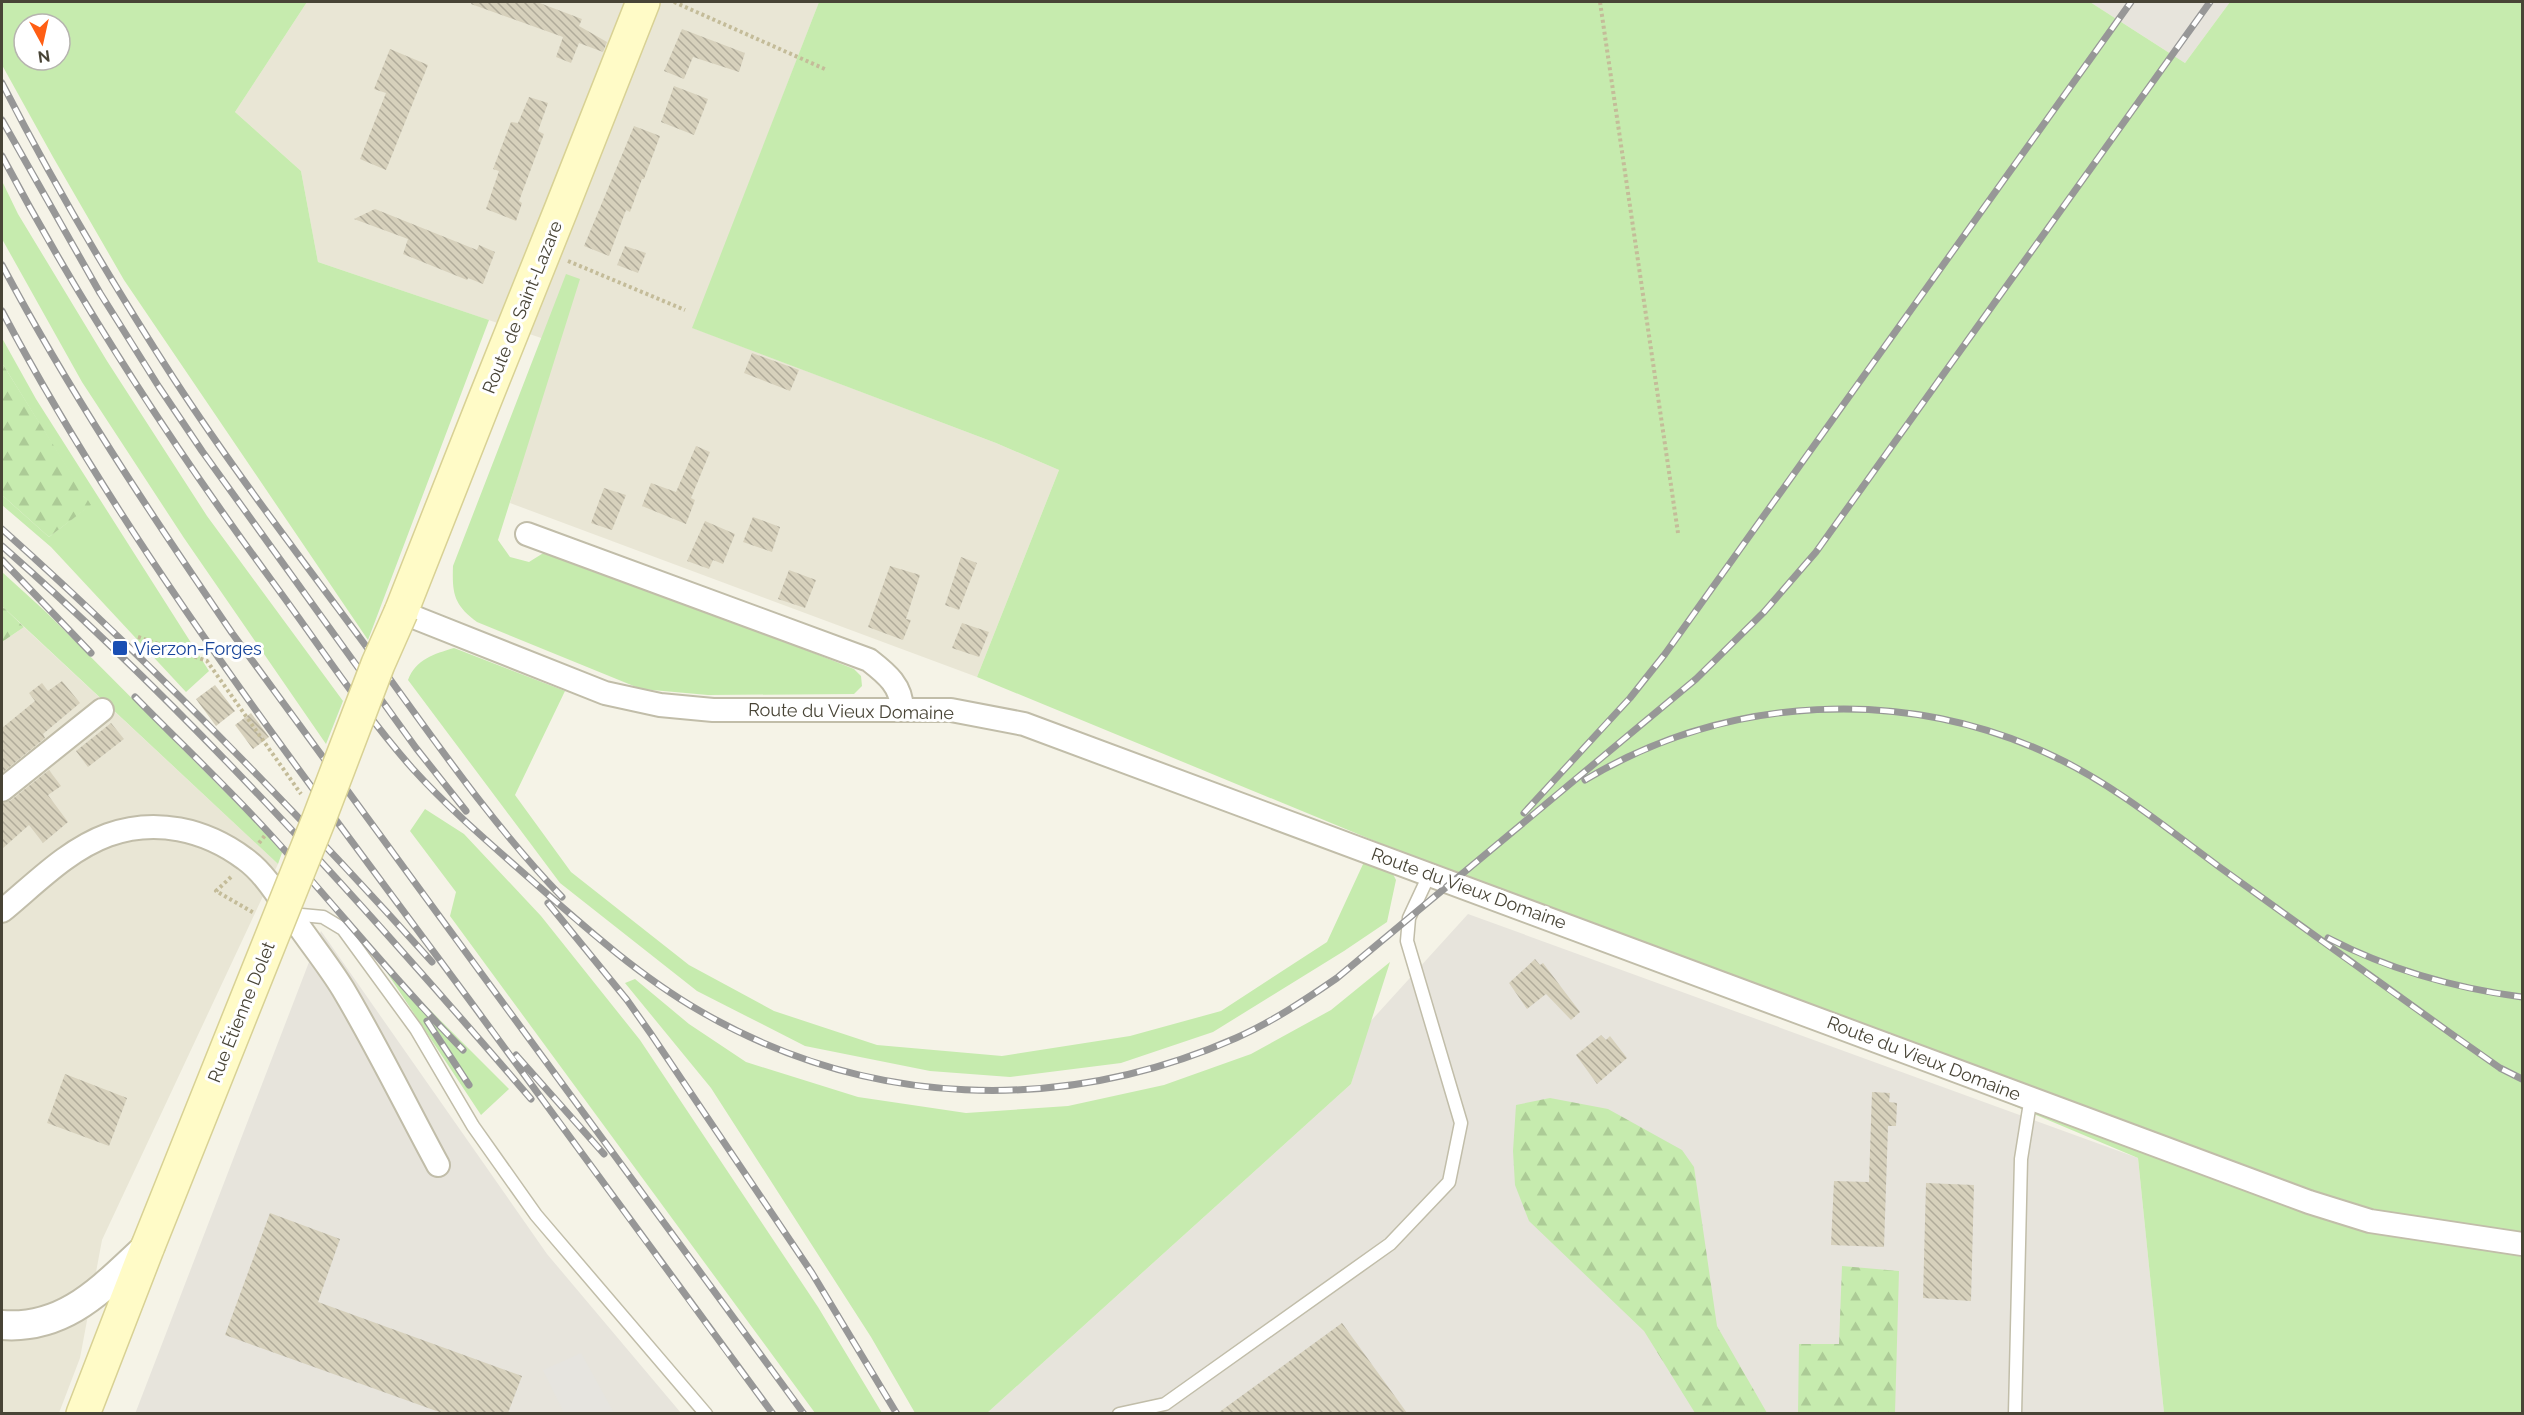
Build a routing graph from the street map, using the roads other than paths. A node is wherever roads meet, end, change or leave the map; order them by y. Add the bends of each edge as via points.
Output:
1 (643, 2) edge
2 (527, 534) dead end
3 (401, 612) junction
4 (102, 710) dead end
5 (902, 710) junction
6 (2, 790) edge
7 (1430, 873) junction
8 (2, 911) edge
9 (282, 920) junction
10 (2033, 1099) junction
11 (438, 1165) dead end
12 (2523, 1244) edge
13 (148, 1245) junction
14 (2, 1324) edge
15 (83, 1413) edge
16 (706, 1413) edge
17 (1119, 1413) edge
18 (2015, 1413) edge

1 - 3 main road, Route de Saint-Lazare
2 - 5 street via 869,660 892,678 902,699
3 - 5 street, Route du Vieux Domaine via 605,693 660,705 713,710
3 - 9 main road, Rue Étienne Dolet, bridge
4 - 6 street
5 - 7 street, Route du Vieux Domaine via 951,710 1024,724
7 - 10 street, Route du Vieux Domaine
7 - 17 lane via 1409,918 1407,941 1461,1123 1449,1182 1390,1244 1165,1404
8 - 9 street via 68,856 92,842 125,830 161,826 201,834 242,856 274,892
9 - 11 street via 342,988
9 - 13 main road, Rue Étienne Dolet, bridge
9 - 16 lane via 323,917 343,929 416,1029 473,1126 536,1215
10 - 12 street, Route du Vieux Domaine via 2370,1221
10 - 18 lane via 2021,1159
13 - 14 street via 91,1298 59,1317 30,1325
13 - 15 main road, Rue Étienne Dolet

